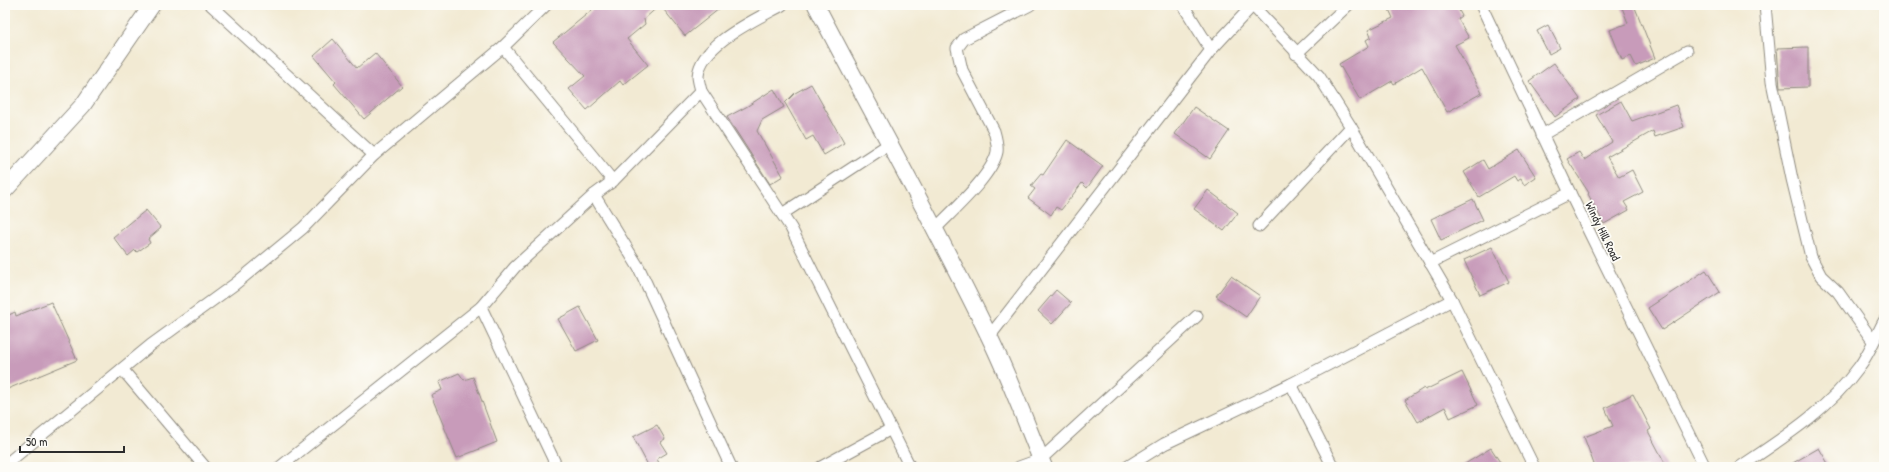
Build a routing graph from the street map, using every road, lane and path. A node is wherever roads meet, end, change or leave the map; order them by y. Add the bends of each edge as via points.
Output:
1 (152, 5) edge
2 (211, 5) edge
3 (546, 5) edge
4 (782, 5) edge
5 (816, 5) edge
6 (1183, 5) edge
7 (1348, 5) edge
8 (1480, 5) edge
9 (1765, 5) edge
10 (1024, 6) edge
11 (1253, 6) edge
12 (502, 46) junction
13 (1211, 50) junction
14 (1687, 51) dead end
15 (1296, 54) junction
16 (700, 91) junction
17 (1351, 127) junction
18 (1542, 136) junction
19 (889, 144) junction
20 (374, 155) junction
21 (613, 181) junction
22 (5, 190) edge
23 (1570, 193) junction
24 (594, 195) junction
25 (782, 214) junction
26 (1259, 226) dead end
27 (935, 229) junction
28 (1430, 263) junction
29 (1452, 300) junction
30 (481, 307) junction
31 (1197, 316) dead end
32 (1884, 321) edge
33 (989, 337) junction
34 (1873, 341) junction
35 (122, 370) junction
36 (1291, 384) junction
37 (891, 429) junction
38 (1043, 463) edge
39 (5, 466) edge
40 (205, 467) edge
41 (280, 467) edge
42 (557, 467) edge
43 (731, 467) edge
44 (820, 467) edge
45 (910, 467) edge
46 (1019, 467) edge
47 (1127, 467) edge
48 (1333, 467) edge
49 (1534, 467) edge
50 (1705, 467) edge
51 (1740, 467) edge

1 - 22 street via 83,105
2 - 20 street
3 - 12 street
4 - 16 street via 722,40 705,56 698,76
5 - 19 street
6 - 13 street
7 - 15 street
8 - 18 street, Windy Hill Road
9 - 34 street via 1772,82 1811,257 1821,276 1838,292
10 - 27 street via 964,39 957,48 962,70 994,131 998,142 997,153 989,171
11 - 13 street
11 - 15 street
12 - 20 street
12 - 21 street
13 - 33 street
14 - 18 street
15 - 17 street via 1319,76
16 - 21 street
16 - 25 street
17 - 26 street
17 - 28 street
18 - 23 street, Windy Hill Road
19 - 25 street
19 - 27 street
20 - 35 street via 297,232 235,284 151,345
21 - 24 street
23 - 28 street
23 - 50 street, Windy Hill Road
24 - 30 street via 515,267
24 - 43 street via 639,268
25 - 37 street
27 - 33 street
28 - 29 street
29 - 36 street
29 - 49 street
30 - 41 street
30 - 42 street
31 - 38 street
32 - 34 street
33 - 38 street
34 - 51 street via 1860,366 1837,394 1800,426
35 - 39 street
35 - 40 street
36 - 47 street via 1164,444
36 - 48 street
37 - 44 street
37 - 45 street
38 - 46 street

